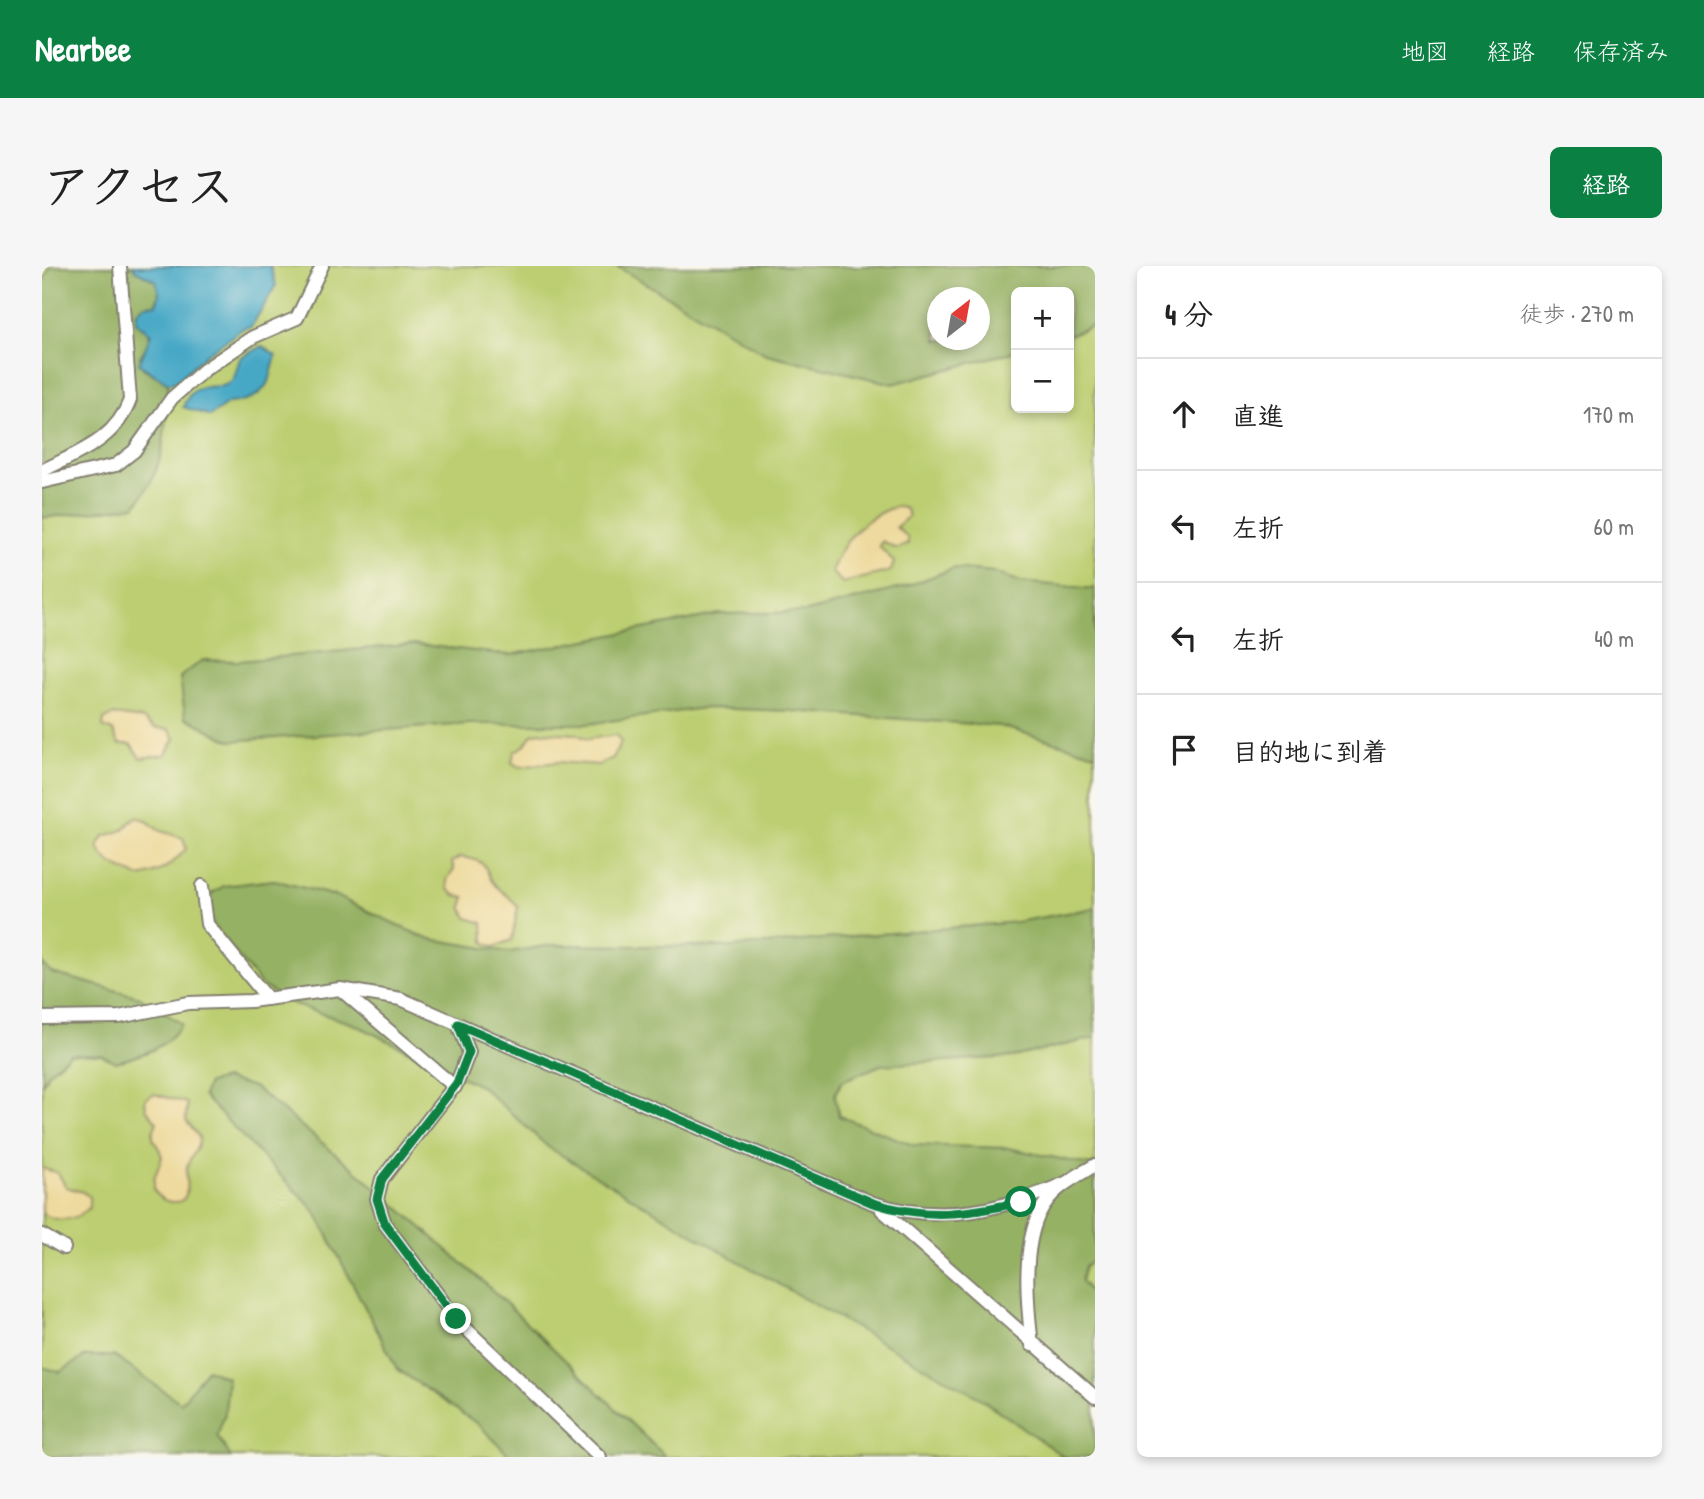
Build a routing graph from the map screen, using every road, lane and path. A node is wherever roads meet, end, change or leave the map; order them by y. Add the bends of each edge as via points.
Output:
1 (120, 266) edge
2 (322, 266) edge
3 (42, 471) edge
4 (42, 482) edge
5 (202, 886) dead end
6 (340, 989) junction
7 (268, 999) junction
8 (42, 1018) edge
9 (458, 1024) junction
10 (455, 1087) junction
11 (1095, 1165) edge
12 (1068, 1182) junction
13 (873, 1203) junction
14 (42, 1235) edge
15 (64, 1248) dead end
16 (1032, 1345) junction
17 (1095, 1397) edge
18 (600, 1457) edge

1 - 3 lane via 130,400 122,420 96,443
2 - 4 lane via 298,318 253,337 204,370 172,398 134,452 116,465
5 - 7 lane via 207,924
6 - 7 lane
6 - 9 lane via 401,999
6 - 10 lane
7 - 8 lane via 188,1003 120,1017
9 - 10 lane via 469,1052
9 - 13 lane
10 - 18 lane via 382,1179 377,1199 385,1224 456,1319
11 - 12 lane
12 - 13 lane via 1021,1202 979,1211 906,1213
12 - 16 lane via 1046,1201 1035,1223 1026,1299
13 - 16 lane
14 - 15 lane
16 - 17 lane

